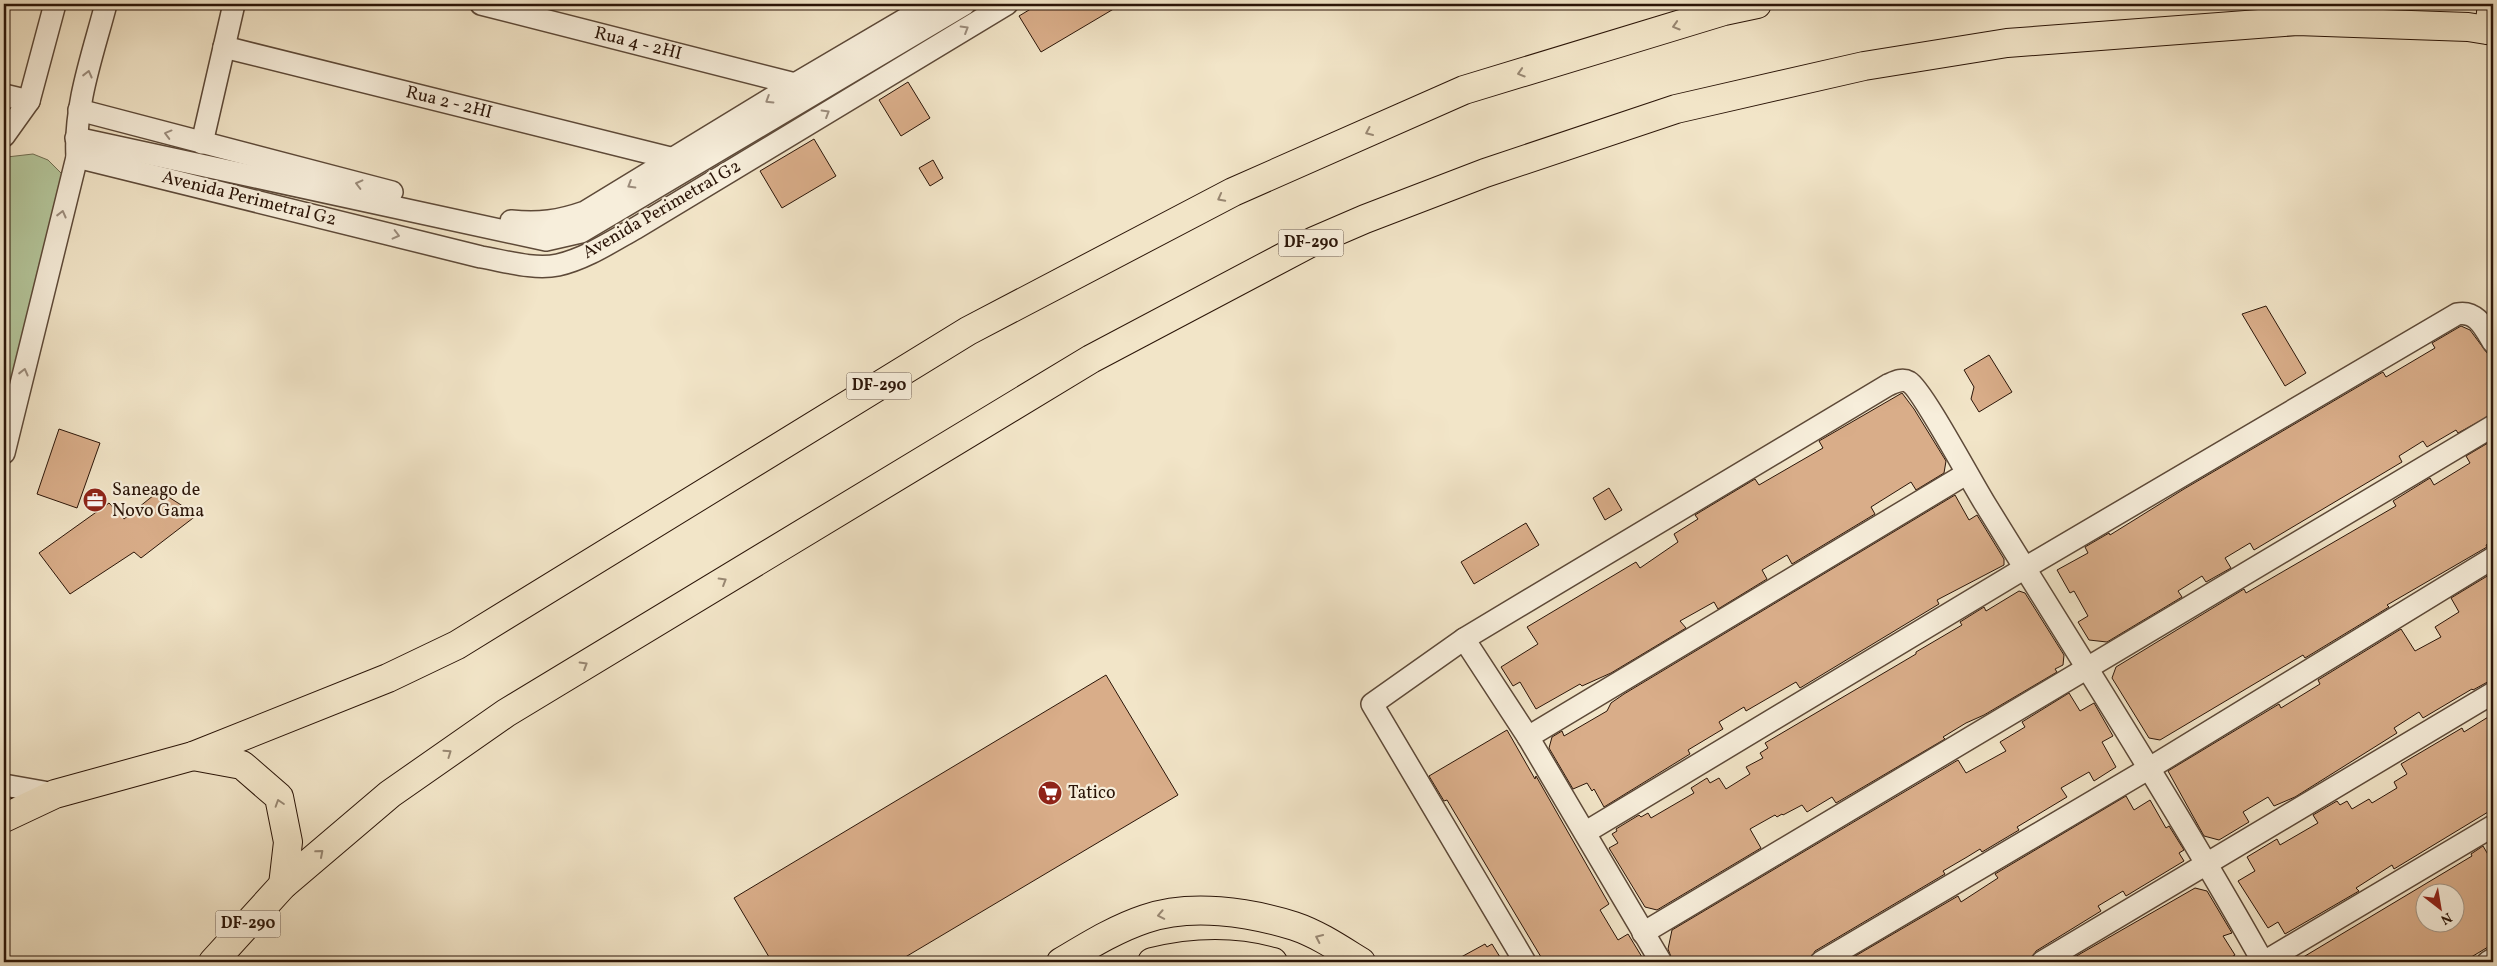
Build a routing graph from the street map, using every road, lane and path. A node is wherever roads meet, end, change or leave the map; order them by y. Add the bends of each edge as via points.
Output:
1 (54, 4) edge
2 (106, 4) edge
3 (234, 4) edge
4 (480, 4) edge
5 (965, 4) edge
6 (1007, 4) edge
7 (1757, 4) edge
8 (2492, 4) edge
9 (921, 5) edge
10 (2491, 30) edge
11 (894, 36) junction
12 (224, 47) junction
13 (910, 62) junction
14 (849, 63) junction
15 (794, 84) junction
16 (865, 90) junction
17 (4, 95) edge
18 (29, 101) junction
19 (79, 110) junction
20 (4, 136) edge
21 (202, 144) junction
22 (76, 147) junction
23 (674, 159) junction
24 (2493, 342) edge
25 (2493, 426) edge
26 (4, 453) edge
27 (1966, 474) junction
28 (2493, 558) edge
29 (2024, 568) junction
30 (1464, 639) junction
31 (2087, 667) junction
32 (2493, 693) edge
33 (1528, 736) junction
34 (193, 756) junction
35 (2148, 769) junction
36 (4, 785) edge
37 (55, 794) junction
38 (4, 818) edge
39 (2493, 826) edge
40 (1586, 832) junction
41 (2207, 862) junction
42 (283, 885) junction
43 (1643, 933) junction
44 (1183, 958) edge
45 (2493, 959) edge
46 (213, 962) edge
47 (1060, 962) edge
48 (1152, 962) edge
49 (1273, 962) edge
50 (1361, 962) edge
51 (1525, 962) edge
52 (1661, 962) edge
53 (1821, 962) edge
54 (2042, 962) edge
55 (2263, 962) edge
56 (2488, 962) edge

1 - 18 street
19 -> 2 street
3 - 12 street
4 - 15 street, Rua 4 - 2HI
5 - 11 street
13 -> 6 street, Avenida Perimetral G2
7 -> 34 main road, DF-290 via 1724,11 1464,90 1233,192 968,331 457,644 388,678
8 - 10 main road
9 - 11 street, Avenida Perimetral G2
42 -> 10 main road, DF-290 via 390,794 506,713 1091,359 1314,241 1365,219 1485,173 1676,109 1874,64 2007,43 2296,21
11 - 13 street
11 - 14 street, Avenida Perimetral G2
12 - 21 street
12 - 23 street, Rua 2 - 2HI
13 - 16 street, Avenida Perimetral G2
14 - 15 street, Avenida Perimetral G2
14 - 16 street
14 - 22 street via 582,232 546,240
15 -> 23 street, Avenida Perimetral G2
22 -> 16 street, Avenida Perimetral G2 via 481,257 557,265 578,258 636,228
17 - 18 street
18 - 20 street
21 -> 19 street, Avenida Perimetral G2
19 - 22 street
23 -> 21 street, Avenida Perimetral G2 via 586,212 538,224 468,212
26 -> 22 street
24 - 29 street via 2474,315 2456,314
25 - 31 street
27 - 29 street
27 - 30 street via 1918,391 1907,380 1897,381
27 - 33 street
28 - 35 street
29 - 31 street
29 - 40 street
30 - 33 street
30 - 51 street via 1372,704
31 - 35 street
31 - 43 street
32 - 41 street
33 - 40 street
34 - 37 main road, DF-290
42 -> 34 main road via 288,842 279,797 242,765
35 - 41 street
35 - 53 street
36 - 37 street
37 - 38 main road, DF-290
39 - 55 street
40 - 43 street
41 - 54 street
41 - 55 street
42 - 46 main road, DF-290
43 - 52 street
44 - 48 main road
44 - 49 main road via 1206,953 1242,954
45 - 56 street
50 -> 47 main road via 1296,927 1254,916 1207,911 1180,911 1145,918 1106,935

